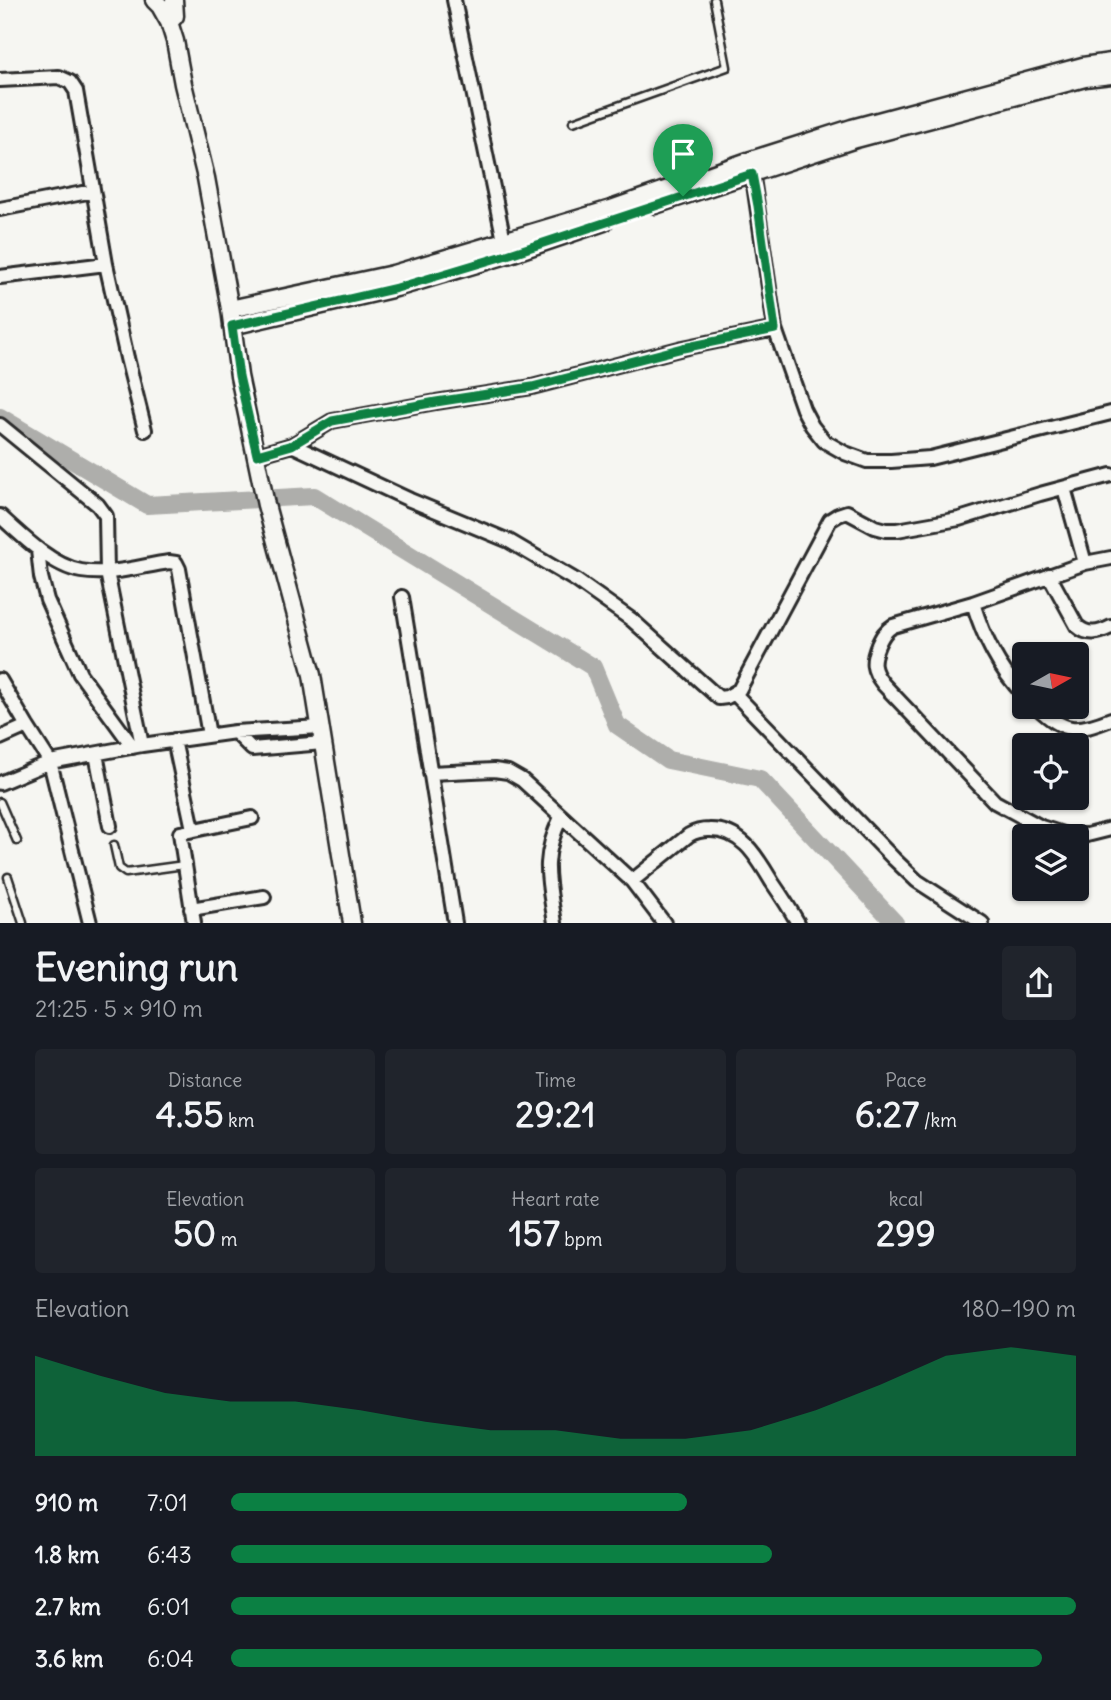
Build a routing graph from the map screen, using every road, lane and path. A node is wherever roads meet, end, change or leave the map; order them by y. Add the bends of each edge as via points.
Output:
1 (154, 0) edge
2 (174, 0) edge
3 (454, 0) edge
4 (713, 0) edge
5 (169, 22) junction
6 (1111, 62) edge
7 (1111, 75) edge
8 (0, 80) edge
9 (573, 122) dead end
10 (752, 167) junction
11 (93, 191) junction
12 (0, 209) edge
13 (506, 248) junction
14 (106, 264) junction
15 (0, 277) edge
16 (231, 317) junction
17 (775, 329) junction
18 (1111, 413) edge
19 (0, 425) edge
20 (145, 430) dead end
21 (292, 445) junction
22 (257, 455) junction
23 (1111, 475) edge
24 (1064, 488) junction
25 (0, 516) edge
26 (38, 550) junction
27 (1111, 558) edge
28 (1085, 563) junction
29 (107, 572) junction
30 (1049, 575) junction
31 (402, 597) dead end
32 (972, 603) junction
33 (1111, 627) edge
34 (0, 680) edge
35 (1012, 682) edge
36 (734, 693) junction
37 (1050, 719) edge
38 (1111, 719) edge
39 (27, 726) junction
40 (209, 735) junction
41 (322, 735) junction
42 (0, 738) edge
43 (174, 740) junction
44 (138, 746) junction
45 (96, 754) junction
46 (50, 762) junction
47 (430, 773) junction
48 (0, 783) edge
49 (0, 802) edge
50 (561, 817) junction
51 (253, 818) dead end
52 (110, 825) dead end
53 (193, 829) junction
54 (1111, 829) edge
55 (17, 841) dead end
56 (114, 845) dead end
57 (184, 865) junction
58 (8, 877) dead end
59 (632, 881) junction
60 (264, 897) dead end
61 (191, 909) junction
62 (23, 923) edge
63 (90, 923) edge
64 (194, 923) edge
65 (352, 923) edge
66 (455, 923) edge
67 (555, 923) edge
68 (664, 923) edge
69 (798, 923) edge
70 (982, 923) edge

1 - 5 street
2 - 5 street via 175,16
3 - 13 street
4 - 9 lane via 727,67
5 - 16 street via 206,178
6 - 10 street via 877,121
7 - 10 street via 1085,78
8 - 11 street via 59,77 70,82 76,91
10 - 13 street via 611,209
10 - 17 street
11 - 12 street
11 - 14 street
13 - 16 street via 397,288
14 - 15 street
14 - 20 street
16 - 22 street
17 - 18 street via 812,426 824,441 867,461 930,458
17 - 21 street via 532,387 332,421
19 - 29 street via 103,510
21 - 22 street
21 - 36 street via 509,541 578,581 632,620 719,698
22 - 41 street via 266,505 313,675
23 - 24 street
24 - 28 street
24 - 36 street via 959,519 897,530 875,527 847,512 838,514 830,520
25 - 26 street
26 - 29 street via 79,571
26 - 44 street via 47,600 80,674
27 - 28 street
28 - 30 street
29 - 40 street via 169,562 178,565
29 - 44 street
30 - 32 street
30 - 33 street via 1077,626 1092,633
31 - 47 street
32 - 35 street via 995,658
32 - 54 street via 903,621 884,632 872,658 877,676 995,802 1066,835
34 - 39 street
36 - 70 street via 917,881
37 - 38 street via 1068,728
39 - 42 street
39 - 46 street
40 - 41 street via 235,732 253,749
40 - 43 street
41 - 65 street
43 - 44 street
43 - 53 street
44 - 45 street
45 - 46 street
45 - 52 street
46 - 48 street
46 - 63 street
47 - 50 street via 508,772
47 - 66 street
49 - 55 lane
50 - 59 street
50 - 67 street via 548,851
51 - 53 street
53 - 57 street via 180,833
56 - 57 lane via 119,868 126,873
57 - 61 street
58 - 62 lane
59 - 68 street
59 - 69 street via 696,830 727,832 755,853
60 - 61 street
61 - 64 street

